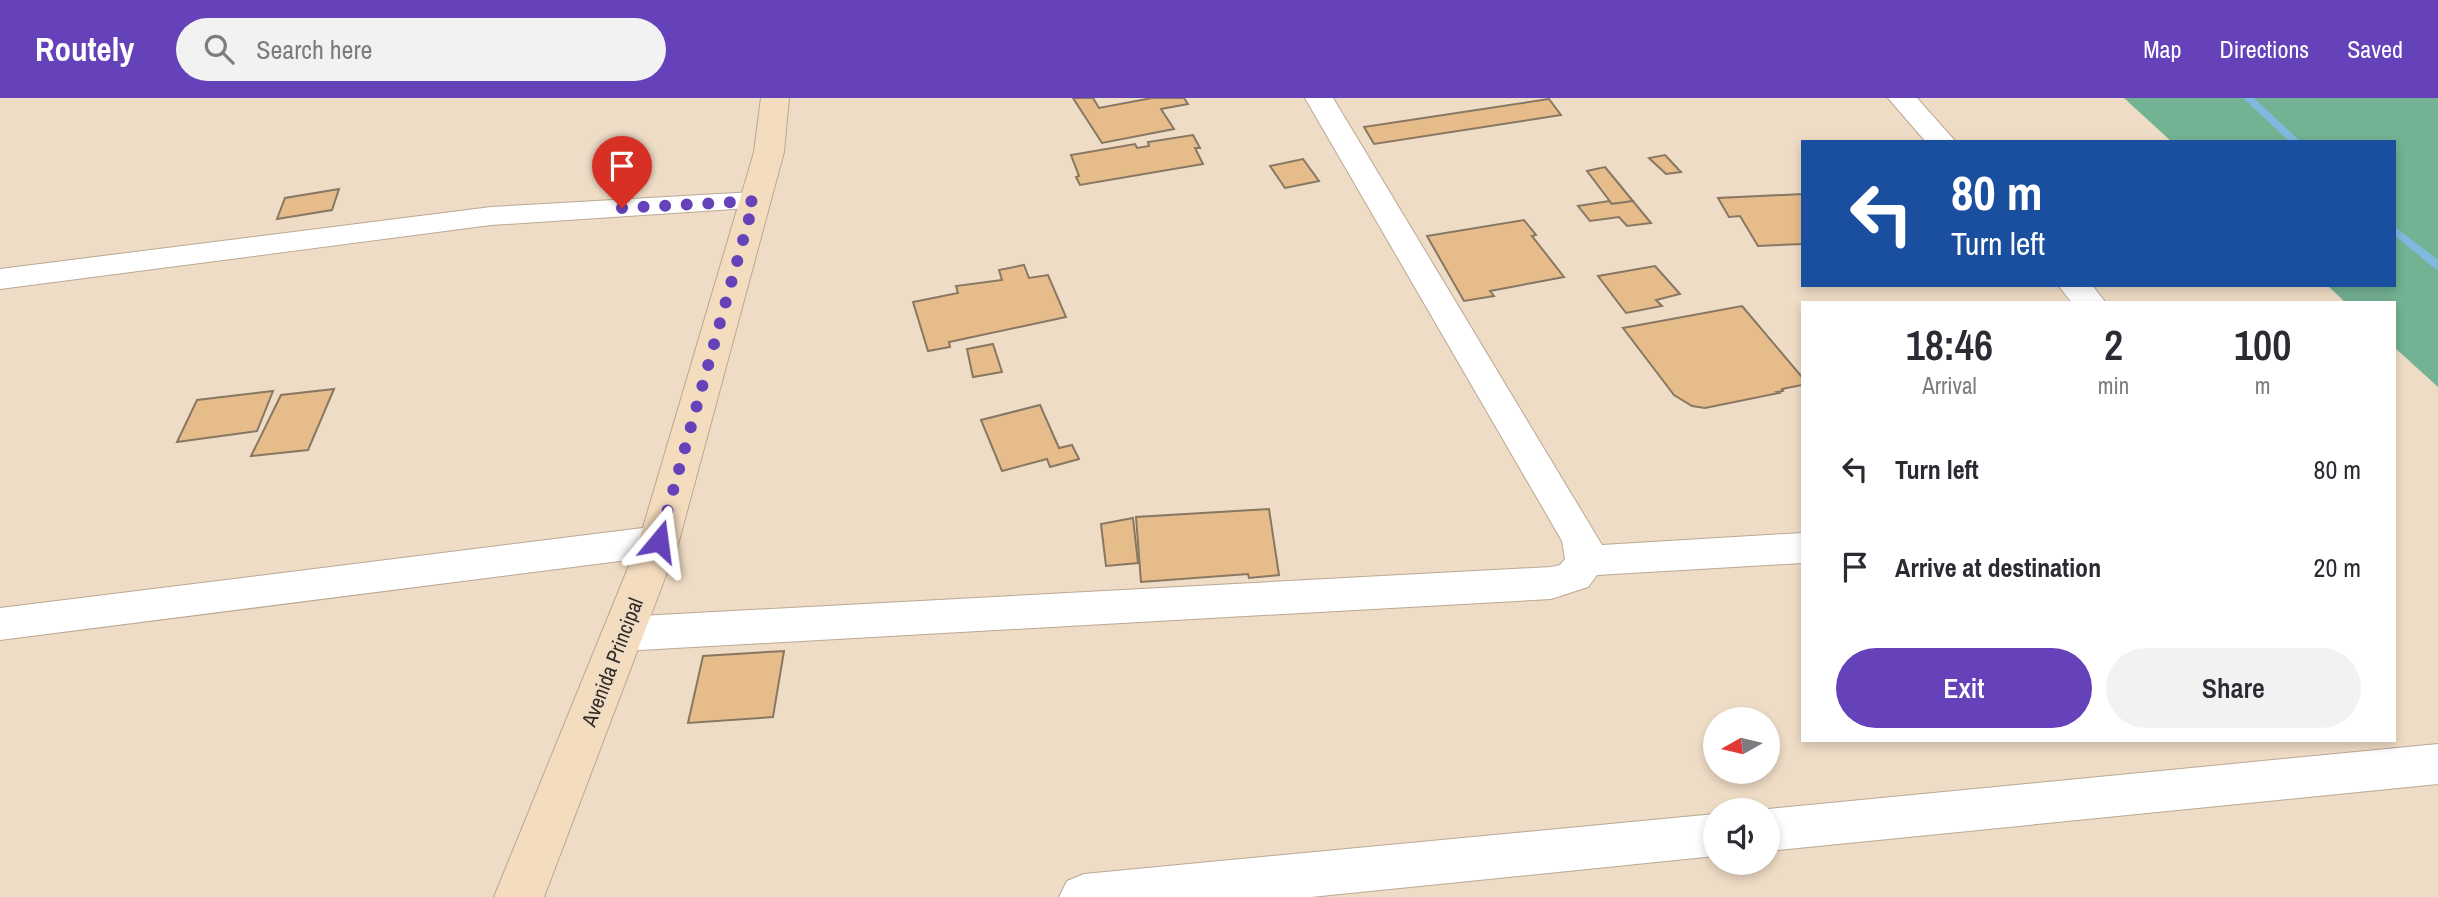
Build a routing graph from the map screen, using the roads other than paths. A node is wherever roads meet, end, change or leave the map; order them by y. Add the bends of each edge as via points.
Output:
1 (775, 98) edge
2 (1319, 98) edge
3 (1902, 98) edge
4 (1940, 140) edge
5 (754, 201) junction
6 (0, 279) edge
7 (2076, 287) edge
8 (2088, 301) edge
9 (659, 541) junction
10 (1801, 548) edge
11 (1586, 561) junction
12 (0, 624) edge
13 (622, 634) junction
14 (2438, 764) edge
15 (1780, 829) edge
16 (1703, 836) edge
17 (519, 897) edge
18 (1084, 897) edge

1 - 5 street, Avenida Principal via 769,152
2 - 11 street via 1582,541
3 - 4 street
5 - 6 street via 491,216
5 - 9 street, Avenida Principal
7 - 8 street
9 - 12 street
9 - 13 street, Avenida Principal
10 - 11 street
11 - 13 street via 1574,576 1551,583
13 - 17 street, Avenida Principal
14 - 15 street
16 - 18 street

